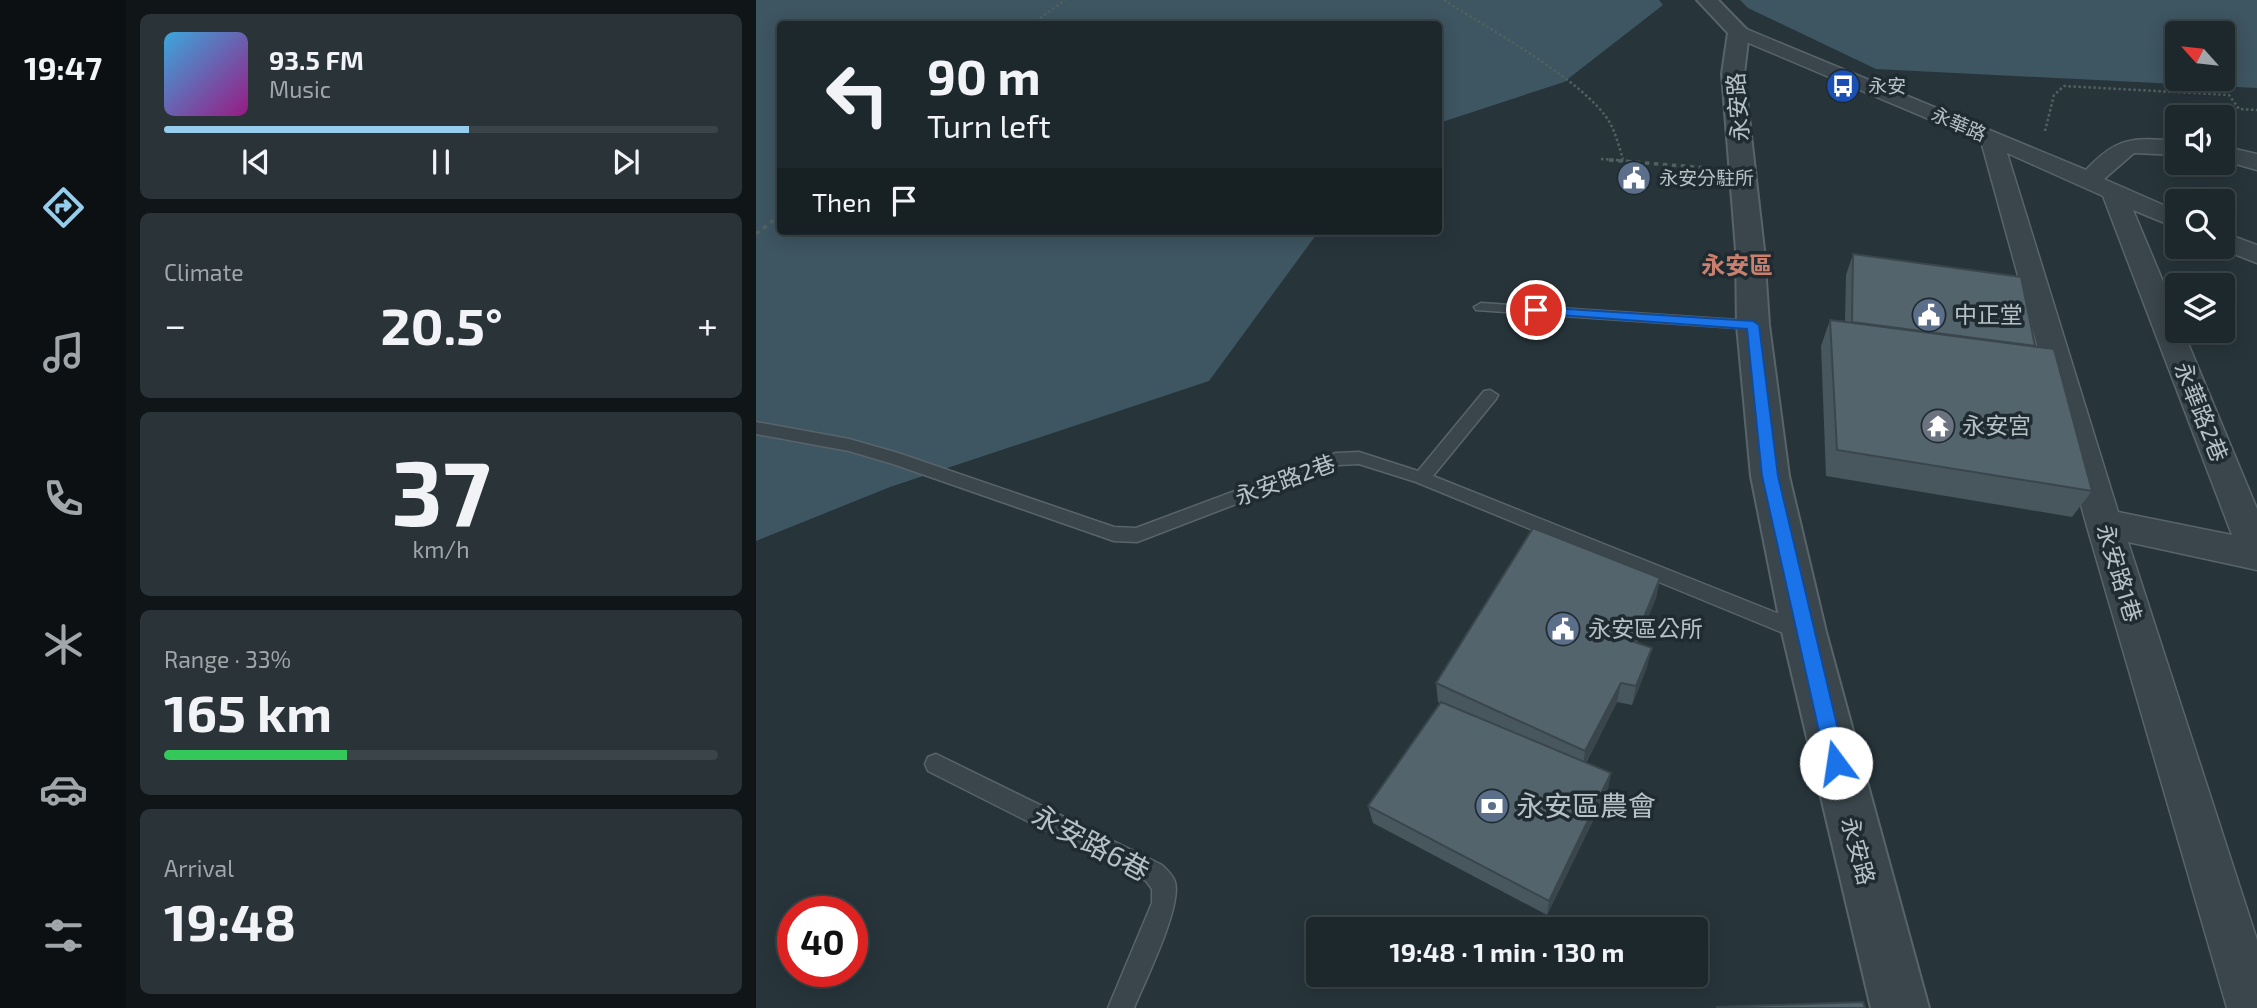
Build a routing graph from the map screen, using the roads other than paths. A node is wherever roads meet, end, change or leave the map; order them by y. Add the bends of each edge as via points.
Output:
1 (1707, 0) edge
2 (1739, 32) junction
3 (1991, 137) junction
4 (2165, 147) edge
5 (2235, 155) edge
6 (2257, 163) edge
7 (2102, 187) junction
8 (2165, 215) edge
9 (2235, 246) edge
10 (2257, 255) edge
11 (1481, 307) dead end
12 (1753, 325) junction
13 (1490, 395) dead end
14 (756, 428) edge
15 (1422, 478) junction
16 (2104, 523) junction
17 (2257, 554) edge
18 (1804, 632) junction
19 (936, 764) dead end
20 (1121, 1008) edge
21 (1900, 1008) edge
22 (2253, 1008) edge

1 - 2 street
2 - 3 street, 永華路
2 - 12 street, 永安路 via 1733,74
3 - 7 street, 永華路
3 - 16 street, 永安路1巷
4 - 7 street via 2143,144 2117,150
5 - 6 street
7 - 8 street, 永華路
7 - 17 street, 永華路2巷
9 - 10 street
11 - 12 lane
12 - 18 street, 永安路 via 1770,476
13 - 15 lane
14 - 15 lane, 永安路2巷 via 898,458 1114,534 1137,535 1336,459 1359,458
15 - 18 lane, 永安路2巷
16 - 17 street, 永華路2巷
16 - 22 street, 永安路1巷
18 - 21 street, 永安路
19 - 20 lane, 永安路6巷 via 1154,873 1164,884 1164,903

